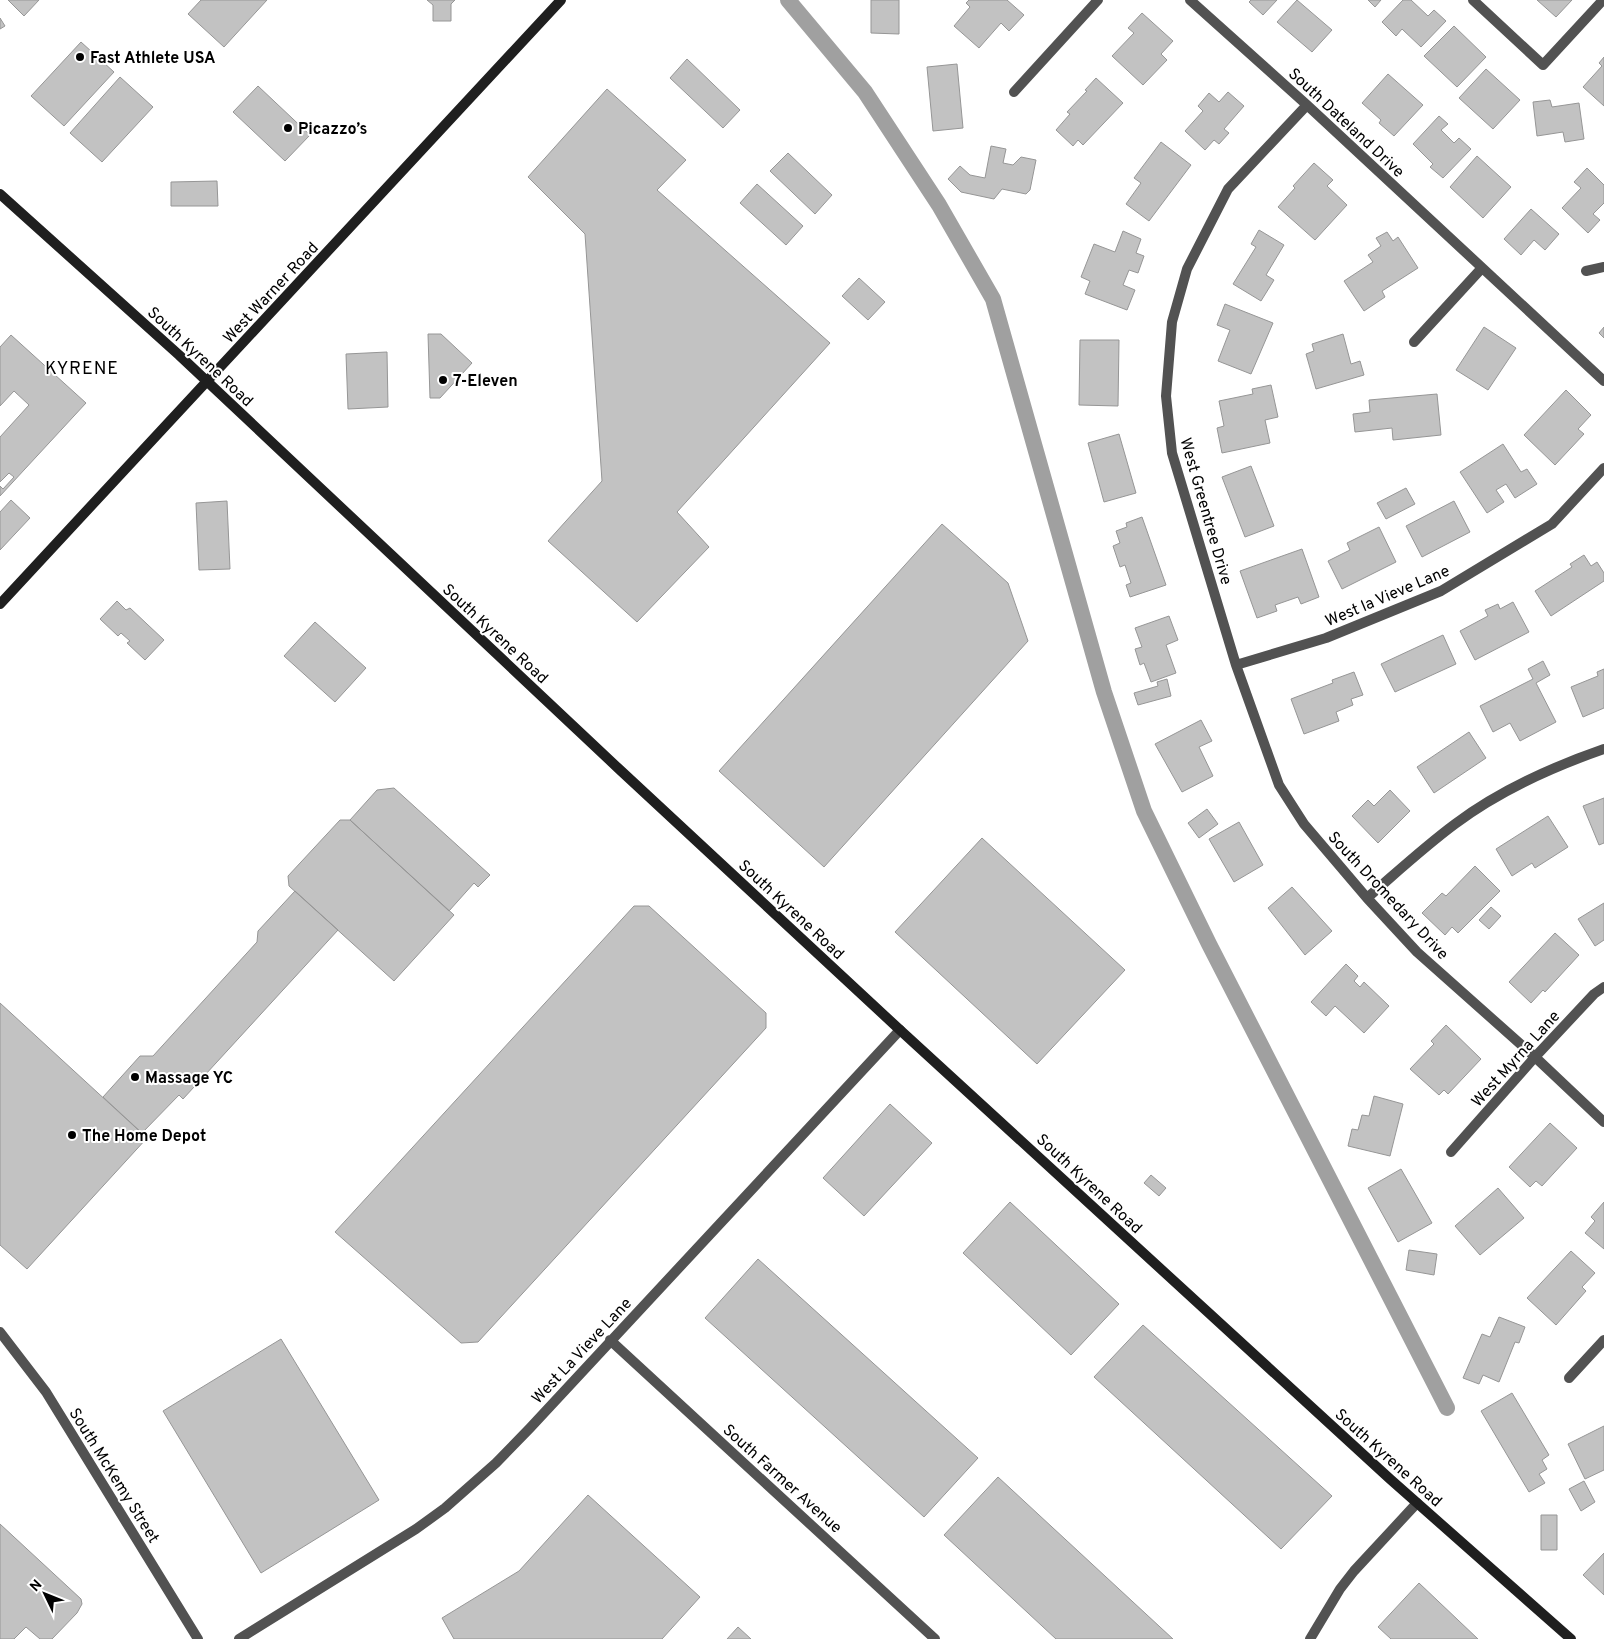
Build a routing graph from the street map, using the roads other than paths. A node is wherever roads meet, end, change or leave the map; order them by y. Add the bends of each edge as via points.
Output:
1 (561, 0) edge
2 (1098, 0) edge
3 (1190, 0) edge
4 (1473, 0) edge
5 (1603, 0) edge
6 (1014, 92) dead end
7 (1307, 105) junction
8 (0, 194) edge
9 (1604, 267) edge
10 (1481, 269) junction
11 (1586, 271) dead end
12 (1414, 342) dead end
13 (1604, 381) edge
14 (208, 382) junction
15 (1604, 468) edge
16 (0, 604) edge
17 (1236, 665) junction
18 (1604, 749) edge
19 (1368, 898) junction
20 (1604, 987) edge
21 (900, 1030) junction
22 (1535, 1057) junction
23 (1604, 1122) edge
24 (1452, 1152) dead end
25 (0, 1332) edge
26 (610, 1340) junction
27 (1604, 1340) edge
28 (1569, 1378) dead end
29 (1417, 1503) junction
30 (198, 1639) edge
31 (239, 1639) edge
32 (935, 1639) edge
33 (1310, 1639) edge
34 (1570, 1639) edge

1 - 14 main road, West Warner Road
2 - 6 street
3 - 7 street, South Dateland Drive
4 - 5 street via 1543,64
7 - 10 street, South Dateland Drive
7 - 17 street, West Greentree Drive via 1228,189 1187,269 1172,322 1166,396 1172,453
8 - 14 main road, South Kyrene Road
9 - 11 street
10 - 12 street
10 - 13 street, South Dateland Drive
14 - 16 main road, West Warner Road
14 - 21 main road, South Kyrene Road
15 - 17 street, West la Vieve Lane via 1552,524 1441,591 1326,638
17 - 19 street, South Dromedary Drive via 1279,785 1304,824
18 - 19 street via 1574,759 1506,791 1455,823
19 - 22 street, South Dromedary Drive via 1417,952
20 - 22 street, West Myrna Lane
21 - 26 street, West La Vieve Lane
21 - 29 main road, South Kyrene Road
22 - 23 street, South Dromedary Drive
22 - 24 street, West Myrna Lane
25 - 30 street, South McKemy Street via 46,1392
26 - 31 street, West La Vieve Lane via 496,1463 445,1508
26 - 32 street, South Farmer Avenue
27 - 28 street
29 - 33 street via 1354,1571
29 - 34 main road, South Kyrene Road

